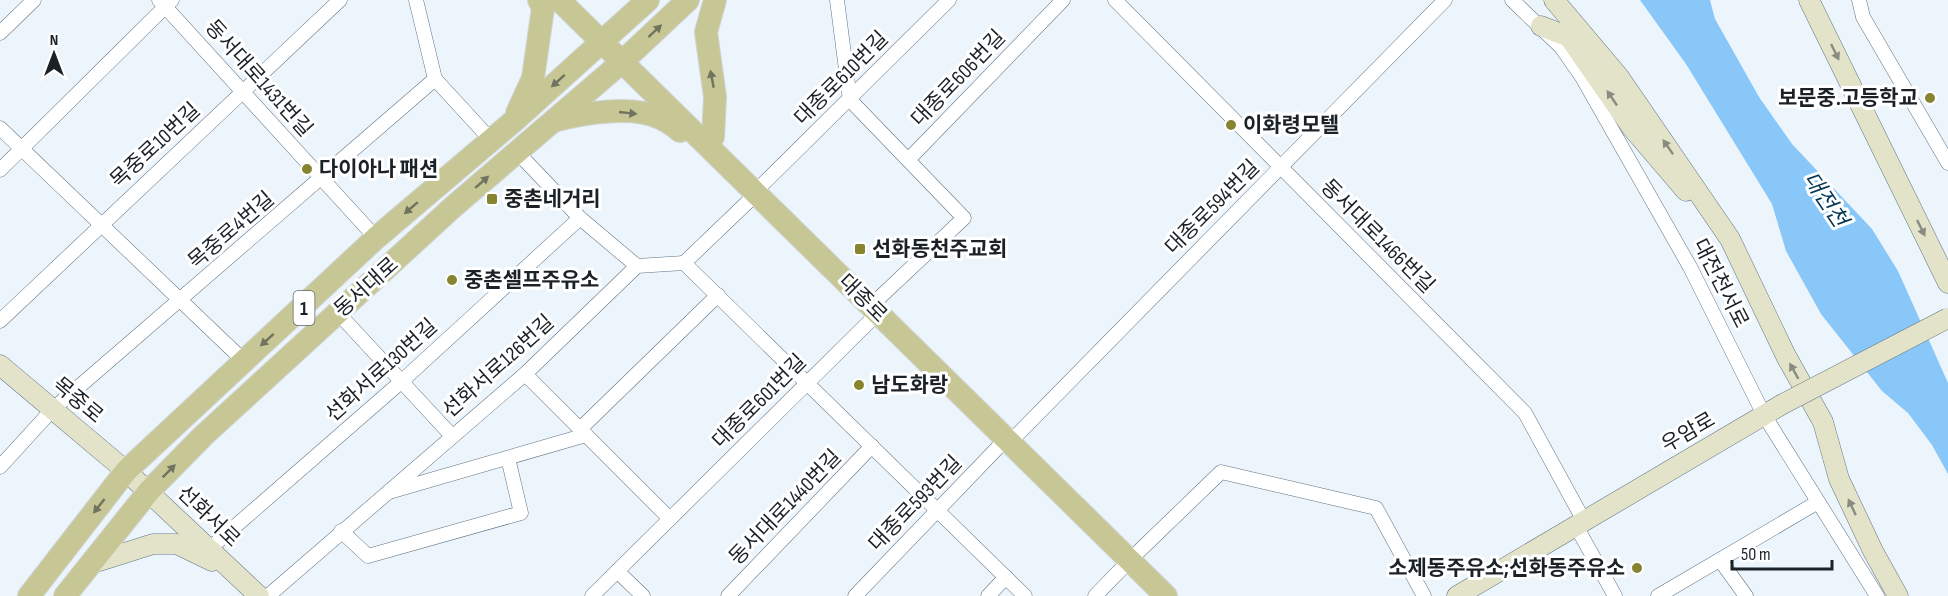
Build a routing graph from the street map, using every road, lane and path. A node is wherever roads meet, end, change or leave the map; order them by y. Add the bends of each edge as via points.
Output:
1 (34, 0) edge
2 (340, 0) edge
3 (416, 0) edge
4 (539, 0) edge
5 (560, 0) edge
6 (575, 0) edge
7 (648, 0) edge
8 (688, 0) edge
9 (715, 0) edge
10 (837, 0) edge
11 (949, 0) edge
12 (1063, 0) edge
13 (1115, 0) edge
14 (1445, 0) edge
15 (1512, 0) edge
16 (1554, 0) edge
17 (1809, 0) edge
18 (1859, 0) edge
19 (165, 2) edge
20 (1541, 26) junction
21 (0, 33) edge
22 (606, 38) junction
23 (626, 58) junction
24 (435, 79) junction
25 (243, 92) junction
26 (850, 99) junction
27 (514, 120) junction
28 (549, 122) junction
29 (0, 128) edge
30 (490, 140) junction
31 (714, 145) junction
32 (22, 149) junction
33 (517, 152) junction
34 (909, 159) junction
35 (1948, 163) edge
36 (1281, 167) junction
37 (0, 171) edge
38 (322, 178) junction
39 (759, 189) junction
40 (580, 218) junction
41 (101, 225) junction
42 (376, 238) junction
43 (1730, 239) junction
44 (684, 263) junction
45 (637, 266) junction
46 (1948, 283) edge
47 (717, 295) junction
48 (181, 301) junction
49 (878, 306) junction
50 (338, 313) junction
51 (1948, 318) edge
52 (0, 321) edge
53 (244, 361) junction
54 (0, 365) edge
55 (525, 374) junction
56 (402, 381) junction
57 (807, 383) junction
58 (52, 410) junction
59 (1764, 416) junction
60 (583, 432) junction
61 (452, 436) junction
62 (1011, 437) junction
63 (872, 446) junction
64 (508, 458) junction
65 (0, 467) edge
66 (126, 471) junction
67 (149, 491) junction
68 (384, 494) junction
69 (1818, 502) junction
70 (938, 510) junction
71 (670, 519) junction
72 (1580, 523) junction
73 (341, 531) junction
74 (208, 550) junction
75 (1133, 557) junction
76 (1720, 560) junction
77 (90, 564) junction
78 (617, 571) junction
79 (237, 576) junction
80 (1006, 577) junction
81 (29, 596) edge
82 (65, 596) edge
83 (260, 596) edge
84 (268, 596) edge
85 (592, 596) edge
86 (643, 596) edge
87 (728, 596) edge
88 (855, 596) edge
89 (988, 596) edge
90 (1025, 596) edge
91 (1095, 596) edge
92 (1166, 596) edge
93 (1179, 596) edge
94 (1424, 596) edge
95 (1457, 596) edge
96 (1615, 596) edge
97 (1658, 596) edge
98 (1746, 596) edge
99 (1877, 596) edge
100 (1898, 596) edge

1 - 21 street
2 - 25 street, 목중로10번길
3 - 24 street
4 - 27 main road via 543,8 533,78
5 - 22 main road, 대종로
6 - 22 main road, 대종로
7 - 22 main road, 동서대로 / 1
23 -> 8 main road, 동서대로 / 1
31 -> 9 main road via 715,97 706,32
10 - 26 street
11 - 26 street, 대종로610번길
12 - 34 street, 대종로606번길
13 - 36 street, 동서대로1466번길
14 - 36 street, 대종로594번길
15 - 20 street, 대전천서로
43 -> 16 main road via 1619,77
17 -> 46 main road
18 - 35 street via 1863,17
19 - 25 street, 동서대로1431번길
19 - 32 street
43 -> 20 main road via 1633,129 1569,37
20 - 59 street, 대전천서로 via 1582,77 1632,162 1690,267
22 - 23 main road, 대종로
22 -> 27 main road, 동서대로 / 1
23 - 28 main road, 동서대로 / 1
23 - 31 main road, 대종로
24 - 30 street
24 - 38 street, 목중로4번길
25 - 38 street, 동서대로1431번길
25 - 41 street, 목중로10번길
26 - 34 street
26 - 39 street, 대종로610번길
27 - 30 main road, 동서대로 / 1
28 -> 31 main road via 593,113 659,117
28 - 33 main road, 동서대로 / 1
29 - 32 street
30 -> 42 main road, 동서대로 / 1
31 - 39 main road, 대종로
32 - 37 street
32 - 41 street
33 - 40 street
50 -> 33 main road, 동서대로 / 1
34 - 49 street, 대종로601번길 via 964,218
36 - 62 street, 대종로594번길
36 - 72 street, 동서대로1466번길 via 1525,413
38 - 42 street, 동서대로1431번길
38 - 48 street, 목중로4번길
39 - 44 street, 대종로610번길
39 - 49 main road, 대종로
40 - 45 street
40 - 56 street, 선화서로130번길
41 - 48 street
41 - 52 street, 목중로10번길
42 -> 53 main road, 동서대로 / 1
100 -> 43 main road via 1839,478 1823,422 1786,356
44 - 45 street
44 - 47 street, 동서대로1440번길
45 - 55 street, 선화서로126번길
47 - 57 street, 동서대로1440번길
47 - 60 street
48 - 53 street
48 - 58 street, 목중로4번길
49 - 57 street, 대종로601번길
49 - 62 main road, 대종로
50 - 56 street
67 -> 50 main road, 동서대로 / 1 via 203,436
51 - 59 main road, 우암로, bridge
53 - 66 main road, 동서대로 / 1
54 - 58 main road, 목중로
55 - 60 street
55 - 61 street, 선화서로126번길
56 - 61 street
56 - 74 street, 선화서로130번길
57 - 63 street, 동서대로1440번길
57 - 71 street, 대종로601번길
58 - 65 street, 목중로4번길
58 - 66 main road, 목중로
59 - 69 street, 대전천서로
59 - 72 main road, 우암로
60 - 64 street, 선화서로126번길
60 - 71 street
61 - 68 street, 선화서로126번길
62 - 70 street, 대종로593번길
62 - 75 main road, 대종로
63 - 70 street, 동서대로1440번길
63 - 87 street, 동서대로1440번길
64 - 68 street, 선화서로126번길
64 - 73 street via 521,513 368,556
66 - 67 main road, 선화서로
66 -> 81 main road, 동서대로 / 1
67 - 74 main road, 선화서로
67 - 77 main road, 동서대로 / 1
68 - 73 street, 선화서로126번길
69 - 76 street
69 - 99 street, 대전천서로
70 - 80 street, 동서대로1440번길
70 - 88 street, 대종로593번길
71 - 78 street, 대종로601번길
72 - 95 main road, 우암로
72 - 96 street, 동서대로1466번길
73 - 84 street, 선화서로126번길
74 - 79 main road, 선화서로
75 - 91 street
75 - 92 main road, 대종로
75 - 93 main road, 대종로
75 - 94 street via 1221,472 1376,508
76 - 97 street
76 - 98 street
77 - 79 main road via 147,544 177,544
77 - 82 main road, 동서대로 / 1
78 - 85 street, 대종로601번길
78 - 86 street
79 - 83 main road, 선화서로
80 - 89 street
80 - 90 street, 동서대로1440번길

